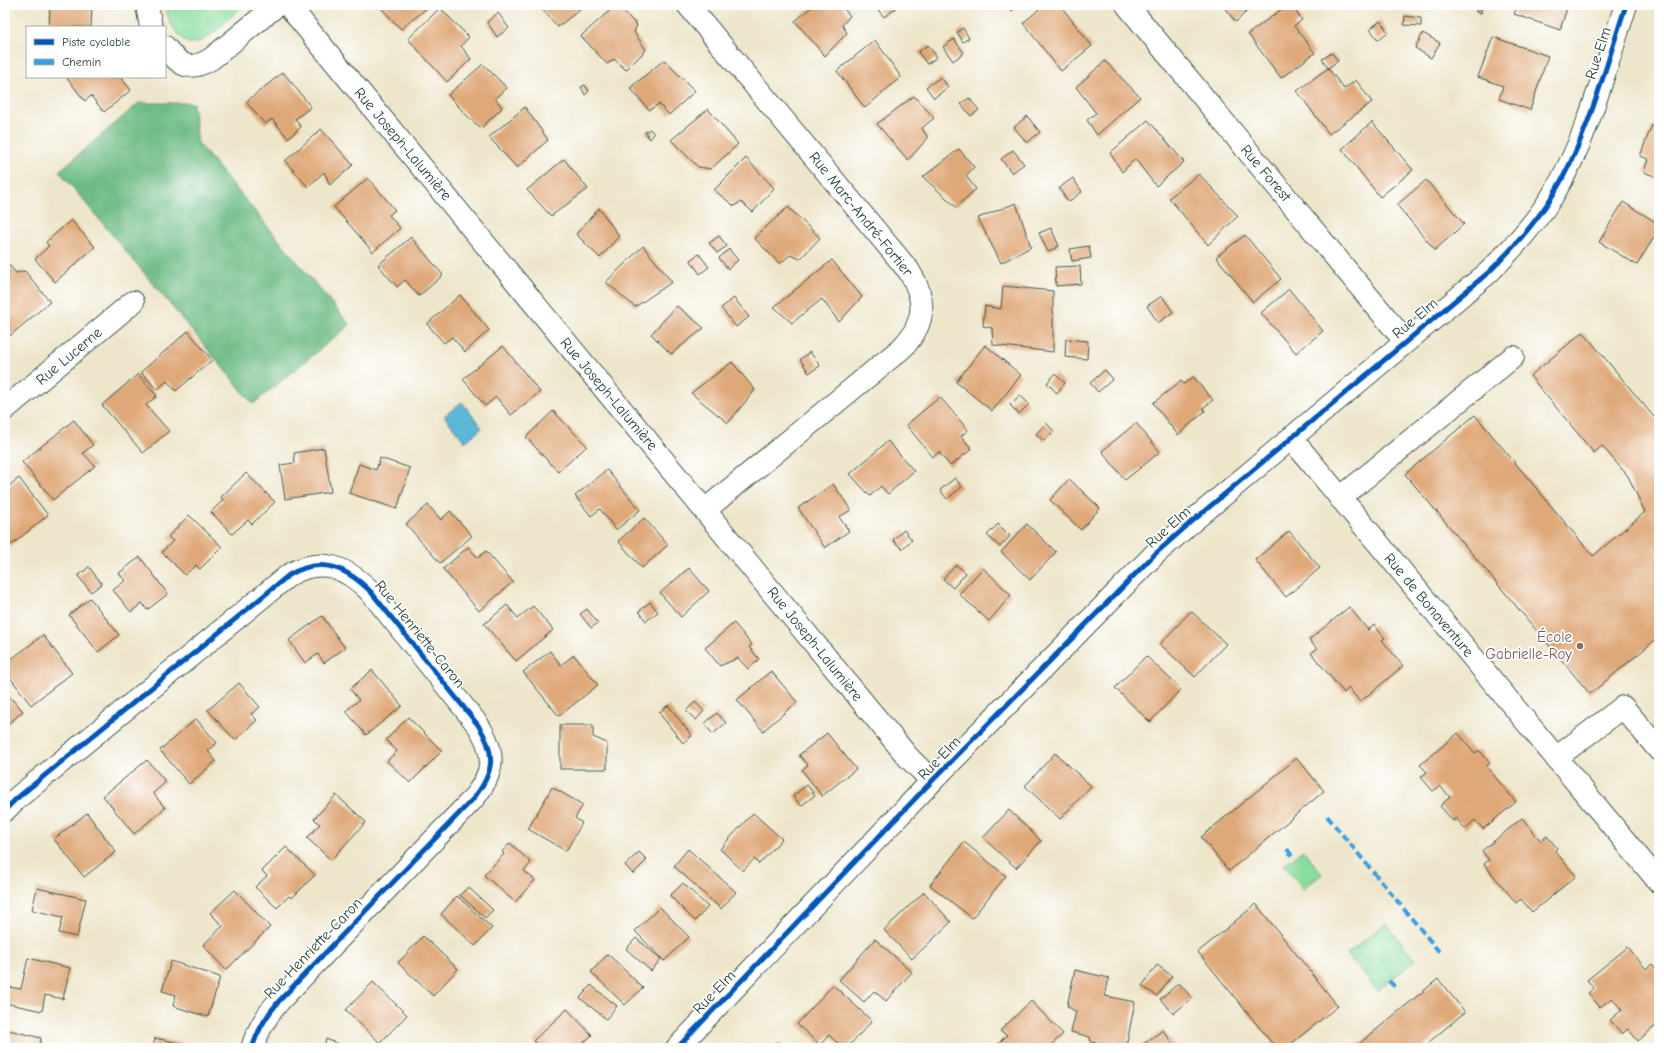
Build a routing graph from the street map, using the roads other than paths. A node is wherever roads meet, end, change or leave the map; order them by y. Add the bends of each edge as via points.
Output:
1 (147, 5) edge
2 (277, 5) edge
3 (288, 5) edge
4 (688, 5) edge
5 (1128, 5) edge
6 (1626, 5) edge
7 (151, 26) edge
8 (166, 48) edge
9 (133, 302) dead end
10 (1406, 341) junction
11 (1513, 357) dead end
12 (5, 409) edge
13 (1291, 438) junction
14 (1340, 498) junction
15 (705, 510) junction
16 (1659, 750) edge
17 (1556, 758) junction
18 (932, 781) junction
19 (5, 810) edge
20 (1659, 882) edge
21 (252, 1048) edge
22 (676, 1048) edge

1 - 7 street
2 - 8 street via 211,59 200,65 190,67 180,63
3 - 15 street, Rue Joseph-Lalumière
4 - 15 street, Rue Marc-André-Fortier via 909,271 918,284 922,312 919,326 906,343
5 - 10 street, Rue Forest
6 - 10 street, Rue Elm via 1592,109 1554,195 1508,254
9 - 12 street, Rue Lucerne
10 - 13 street, Rue Elm
11 - 14 street
13 - 14 street, Rue de Bonaventure
13 - 18 street, Rue Elm via 1154,555
14 - 17 street, Rue de Bonaventure
15 - 18 street, Rue Joseph-Lalumière via 908,757
16 - 17 street via 1623,707
17 - 20 street, Rue de Bonaventure
18 - 22 street, Rue Elm
19 - 21 street, Rue Henriette-Caron via 289,575 312,565 323,565 337,568 360,580 486,738 491,750 488,776 473,799 279,1001 266,1016

